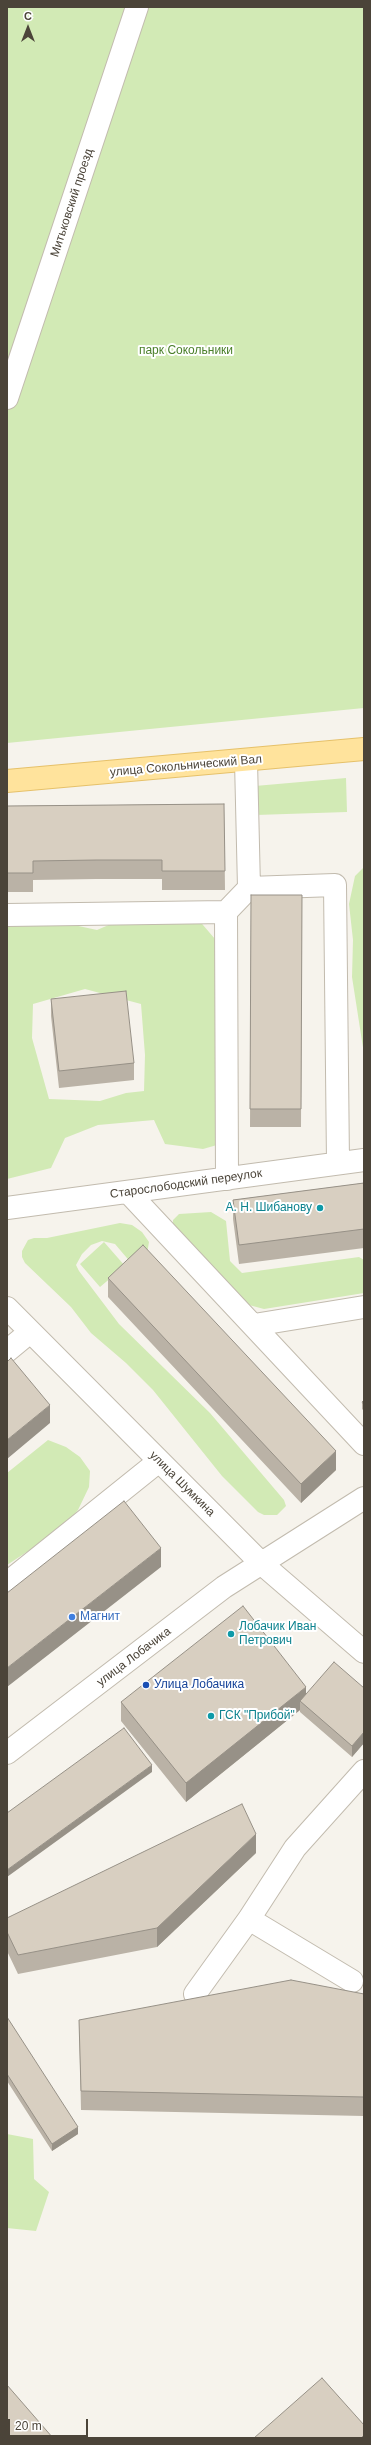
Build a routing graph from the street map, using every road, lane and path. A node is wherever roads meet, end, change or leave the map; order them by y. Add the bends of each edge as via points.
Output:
1 (137, 7) edge
2 (7, 398) edge
3 (364, 749) edge
4 (246, 761) junction
5 (7, 781) edge
6 (249, 888) junction
7 (226, 912) junction
8 (7, 915) edge
9 (364, 1160) edge
10 (338, 1164) junction
11 (227, 1179) junction
12 (128, 1192) junction
13 (7, 1208) edge
14 (364, 1307) edge
15 (7, 1308) edge
16 (254, 1325) junction
17 (30, 1332) junction
18 (7, 1351) edge
19 (364, 1444) edge
20 (159, 1461) junction
21 (364, 1498) edge
22 (262, 1564) junction
23 (7, 1583) edge
24 (364, 1652) edge
25 (10, 1745) edge
26 (364, 1771) edge
27 (249, 1919) junction
28 (352, 1981) dead end
29 (195, 1994) dead end

1 - 2 street, Митьковский проезд
3 - 4 main road, улица Сокольнический Вал
4 - 5 main road, улица Сокольнический Вал
4 - 6 street
6 - 7 street
6 - 10 street via 335,885
7 - 8 street
7 - 11 street
9 - 10 street, Старослободский переулок
10 - 11 street, Старослободский переулок
11 - 12 street, Старослободский переулок
12 - 13 street, Старослободский переулок
12 - 16 street
14 - 16 street
15 - 17 street, улица Шумкина
16 - 19 street
17 - 18 street
17 - 20 street, улица Шумкина
20 - 22 street, улица Шумкина
20 - 23 street
21 - 22 street, улица Лобачика
22 - 24 street, улица Шумкина
22 - 25 street, улица Лобачика via 224,1587
26 - 27 street via 295,1848
27 - 28 street
27 - 29 street

